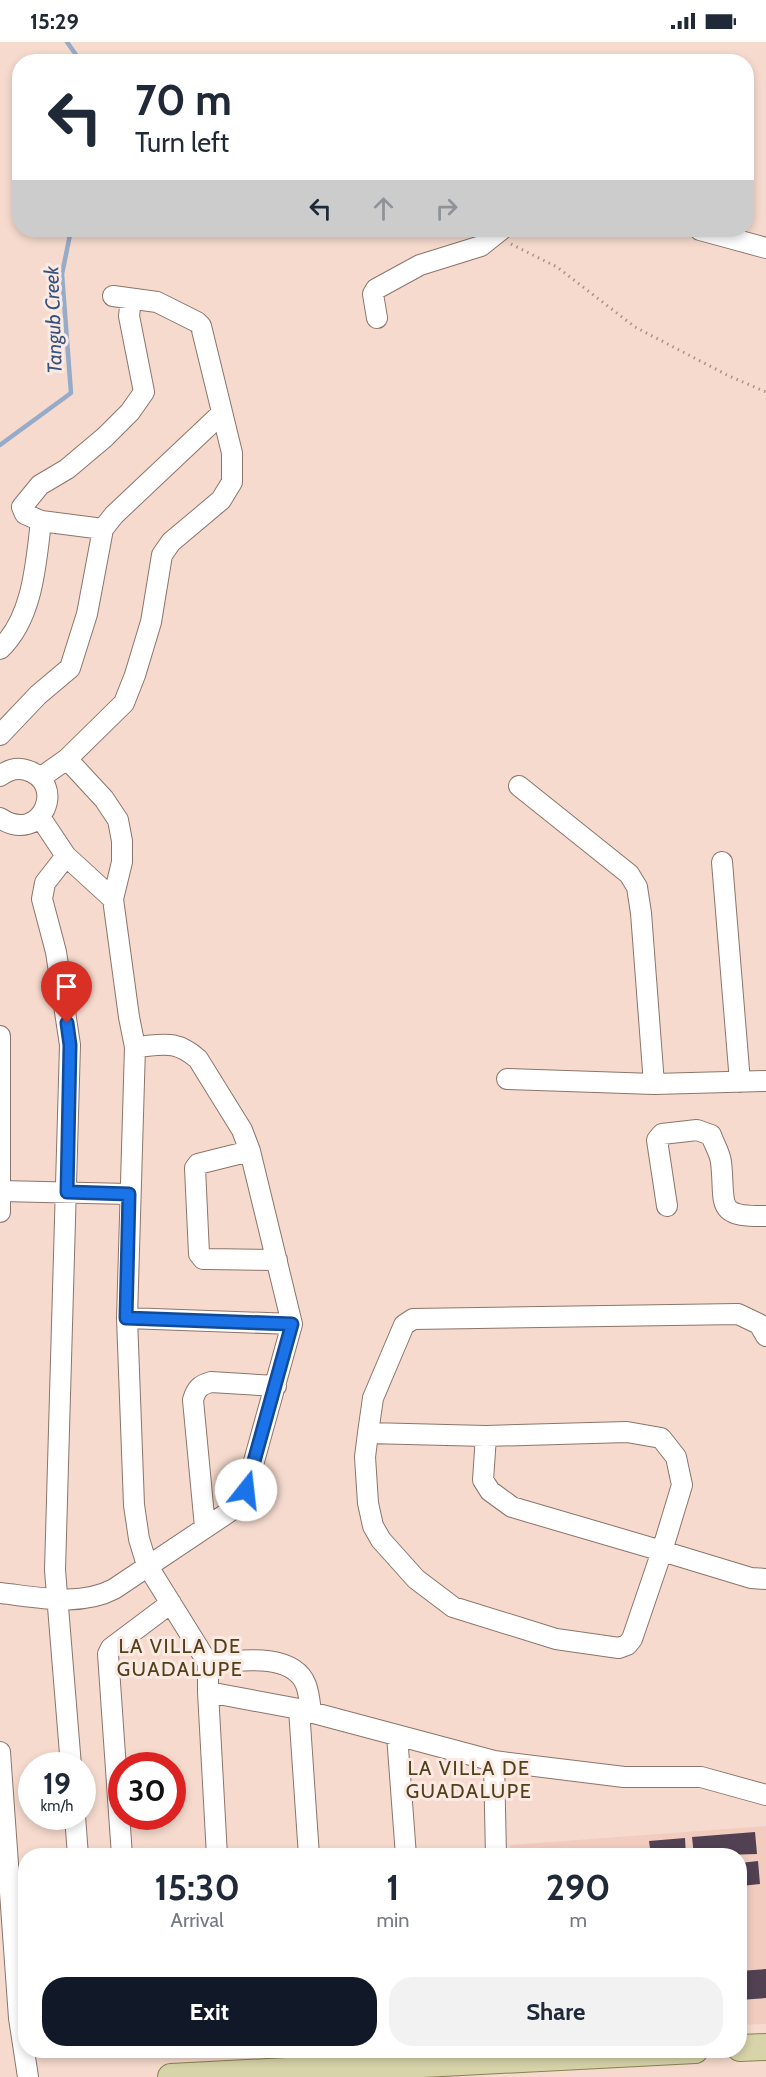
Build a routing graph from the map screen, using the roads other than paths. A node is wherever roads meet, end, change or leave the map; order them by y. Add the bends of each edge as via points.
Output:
1 (492, 237) edge
2 (726, 237) edge
3 (766, 248) edge
4 (377, 318) dead end
5 (221, 414) junction
6 (42, 521) junction
7 (103, 529) junction
8 (0, 649) edge
9 (0, 735) edge
10 (67, 759) junction
11 (1, 774) edge
12 (40, 777) junction
13 (519, 786) dead end
14 (40, 817) junction
15 (0, 818) edge
16 (66, 856) junction
17 (722, 862) dead end
18 (113, 899) junction
19 (0, 1036) edge
20 (135, 1047) junction
21 (507, 1079) dead end
22 (740, 1082) junction
23 (766, 1082) edge
24 (654, 1084) junction
25 (250, 1151) junction
26 (1, 1191) edge
27 (67, 1192) junction
28 (129, 1194) junction
29 (667, 1206) dead end
30 (0, 1212) edge
31 (766, 1216) edge
32 (277, 1260) junction
33 (126, 1318) junction
34 (292, 1324) junction
35 (766, 1336) edge
36 (276, 1386) junction
37 (368, 1433) junction
38 (486, 1436) junction
39 (205, 1527) junction
40 (662, 1551) junction
41 (147, 1565) junction
42 (766, 1579) edge
43 (0, 1593) edge
44 (58, 1599) junction
45 (171, 1603) junction
46 (208, 1663) junction
47 (208, 1692) junction
48 (305, 1711) junction
49 (397, 1735) junction
50 (0, 1752) edge
51 (70, 1752) edge
52 (494, 1761) junction
53 (766, 1795) edge
54 (76, 1830) edge
55 (77, 1848) edge
56 (121, 1848) edge
57 (217, 1848) edge
58 (309, 1848) edge
59 (404, 1848) edge
60 (496, 1848) edge
61 (15, 2022) edge
62 (766, 2047) edge
63 (747, 2048) edge
64 (24, 2058) edge
65 (553, 2058) edge
66 (322, 2060) edge
67 (459, 2070) edge
68 (255, 2075) edge
69 (28, 2077) edge
70 (171, 2077) edge

1 - 4 street via 481,246 420,265 376,290 373,294
2 - 3 street
5 - 6 street via 204,332 198,322 157,302 122,298 144,392 105,436 37,489 22,507
5 - 7 street
5 - 10 street via 232,453 231,485 221,500 166,548 151,622 124,704
6 - 7 street
6 - 8 street via 37,560 22,617
7 - 9 street via 87,614 70,668
10 - 12 street
10 - 18 street via 118,820 122,862
11 - 12 street via 22,768
12 - 14 street via 48,801
13 - 24 street via 629,874 637,887
14 - 15 street via 20,826
14 - 16 street
16 - 18 street
16 - 27 street via 45,883 42,899 56,952 70,1045
17 - 22 street
18 - 20 street
19 - 26 street
20 - 25 street via 175,1044 193,1054 242,1130
20 - 28 street
21 - 24 street
22 - 23 street
22 - 24 street
25 - 32 street
25 - 32 street via 195,1168 199,1254 208,1260
26 - 27 street
26 - 30 street
27 - 28 street
27 - 44 street via 55,1570
28 - 33 street
29 - 31 street via 657,1140 662,1134 697,1130 711,1135 721,1160 726,1206 742,1216
32 - 34 street
33 - 34 street
33 - 41 street via 134,1505
34 - 36 street
35 - 37 street via 759,1324 738,1314 413,1319 404,1325 373,1398
36 - 39 street via 242,1499
36 - 39 street via 211,1382 195,1392
37 - 38 street
37 - 40 street via 365,1457 373,1526 416,1579 453,1606 556,1639 619,1648 632,1639
38 - 40 street via 483,1480 490,1491 512,1507
38 - 40 street via 627,1432 661,1438 676,1456 682,1485
39 - 41 street
40 - 42 street
41 - 44 street via 96,1597
41 - 45 street
43 - 44 street
44 - 51 street
45 - 46 street
45 - 56 street via 108,1654
46 - 47 street
46 - 48 street via 280,1663 299,1674 306,1684
47 - 48 street
47 - 57 street
48 - 49 street
48 - 58 street
49 - 52 street
49 - 59 street
50 - 61 street
52 - 53 street via 624,1777 701,1777
52 - 60 street
54 - 55 street
62 - 63 main road
64 - 69 street
65 - 67 main road
66 - 67 main road
66 - 68 main road
68 - 70 main road

